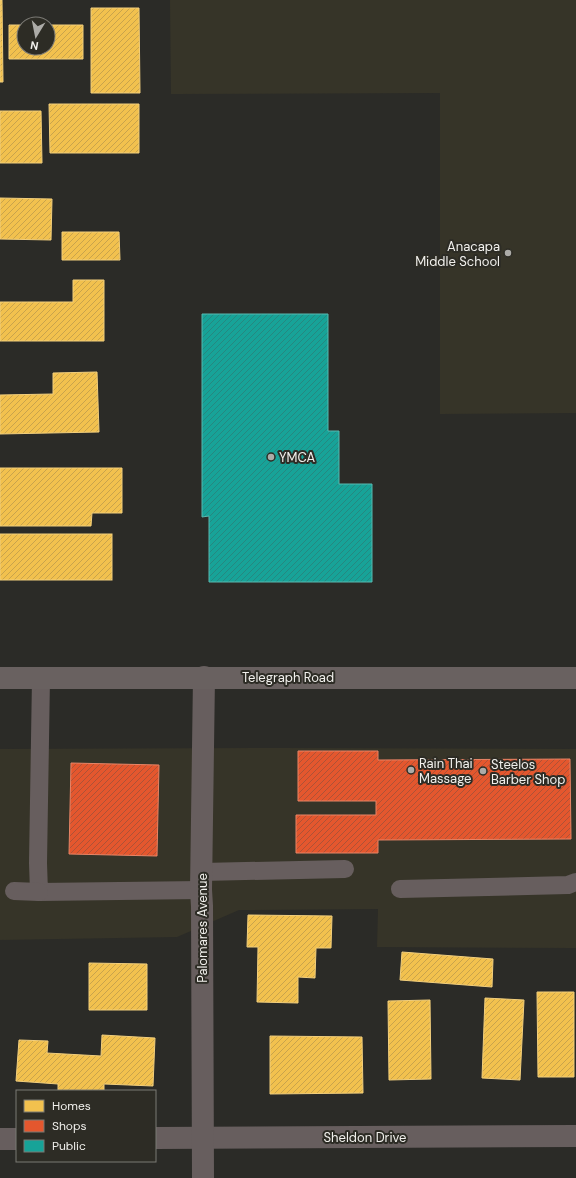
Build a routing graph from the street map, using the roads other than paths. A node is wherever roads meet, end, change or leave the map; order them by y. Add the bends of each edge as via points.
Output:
1 (204, 677) junction
2 (0, 678) edge
3 (41, 678) junction
4 (576, 678) edge
5 (345, 869) dead end
6 (202, 881) junction
7 (576, 882) edge
8 (400, 889) dead end
9 (14, 891) dead end
10 (39, 892) junction
11 (576, 1136) edge
12 (156, 1138) edge
13 (203, 1138) junction
14 (0, 1139) edge
15 (16, 1139) edge
16 (203, 1178) edge

1 - 3 main road, Telegraph Road
1 - 4 main road, Telegraph Road
1 - 6 street, Palomares Avenue
2 - 3 main road, Telegraph Road
3 - 10 lane
5 - 6 lane
6 - 10 lane
6 - 13 street, Palomares Avenue
7 - 8 lane
9 - 10 lane
11 - 13 street, Sheldon Drive
12 - 13 street, Sheldon Drive
13 - 16 street, Palomares Avenue
14 - 15 street

